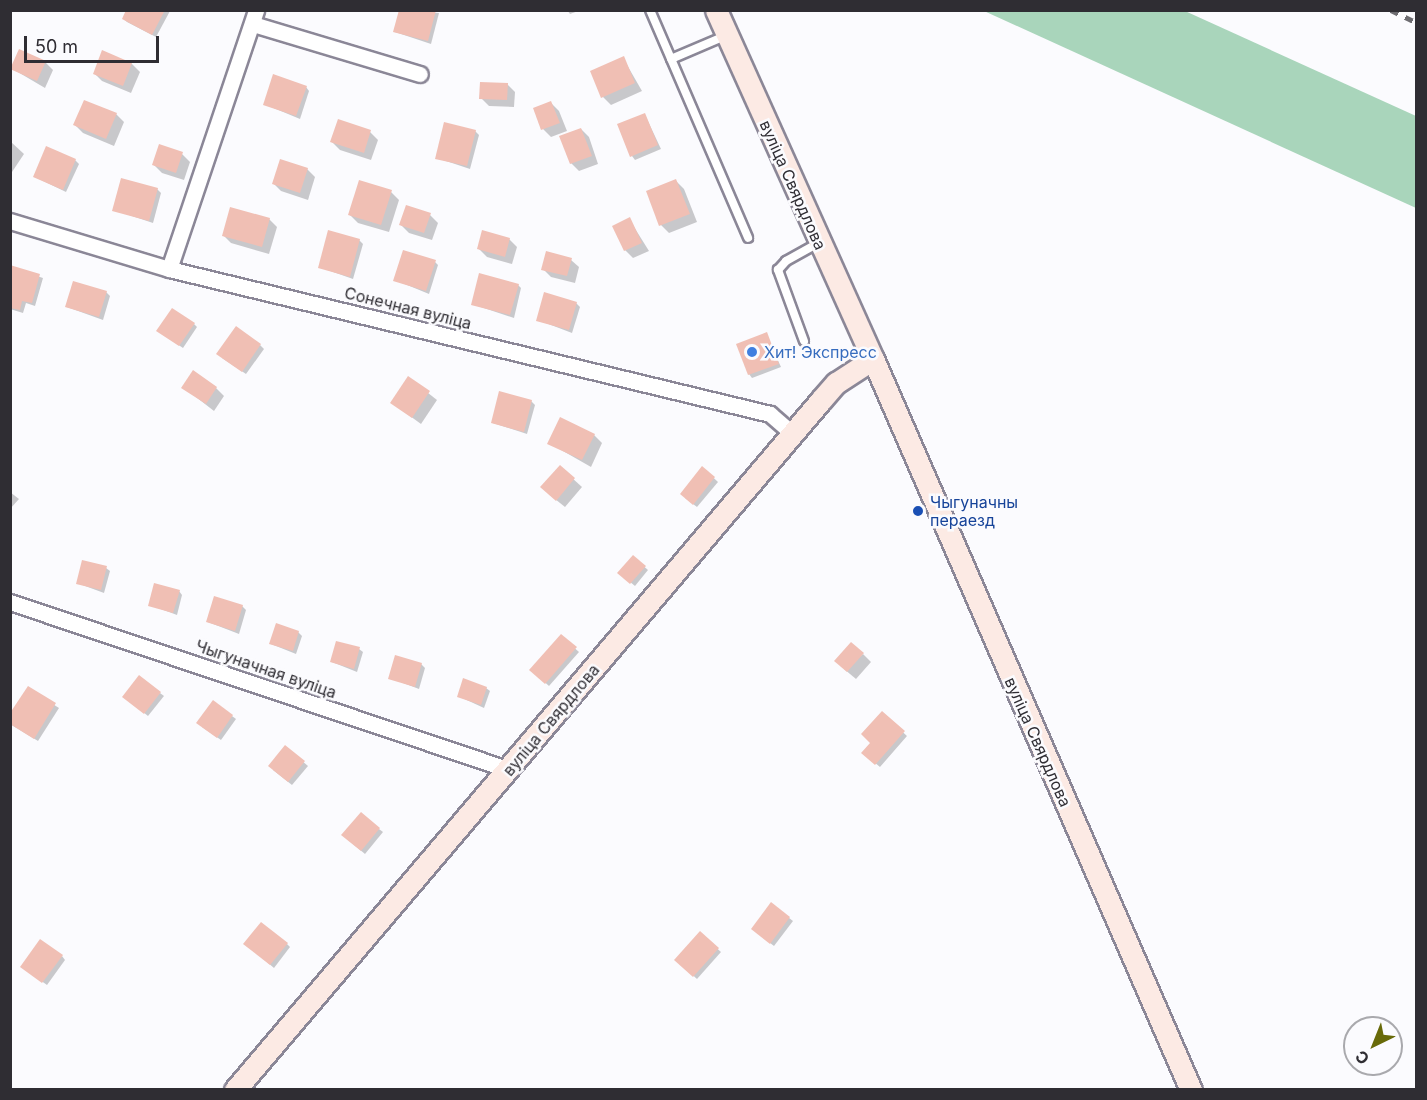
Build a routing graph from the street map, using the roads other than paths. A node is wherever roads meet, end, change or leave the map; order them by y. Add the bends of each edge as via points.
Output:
1 (650, 10) edge
2 (716, 10) edge
3 (255, 17) edge
4 (727, 35) junction
5 (671, 59) junction
6 (420, 74) dead end
7 (10, 221) edge
8 (748, 238) dead end
9 (819, 243) junction
10 (169, 269) junction
11 (804, 341) dead end
12 (873, 359) junction
13 (793, 434) junction
14 (10, 602) edge
15 (510, 770) junction
16 (235, 1089) edge
17 (1191, 1089) edge

1 - 5 lane
2 - 4 street, вуліца Свярдлова
3 - 6 street
3 - 10 street
4 - 5 lane
4 - 9 street, вуліца Свярдлова
5 - 8 lane
7 - 10 street, Сонечная вуліца
9 - 11 lane via 786,261 778,270
9 - 12 street, вуліца Свярдлова
10 - 13 street, Сонечная вуліца via 770,414
12 - 13 street, вуліца Свярдлова via 836,383
12 - 17 street, вуліца Свярдлова
13 - 15 street, вуліца Свярдлова
14 - 15 street, Чыгуначная вуліца
15 - 16 street, вуліца Свярдлова

